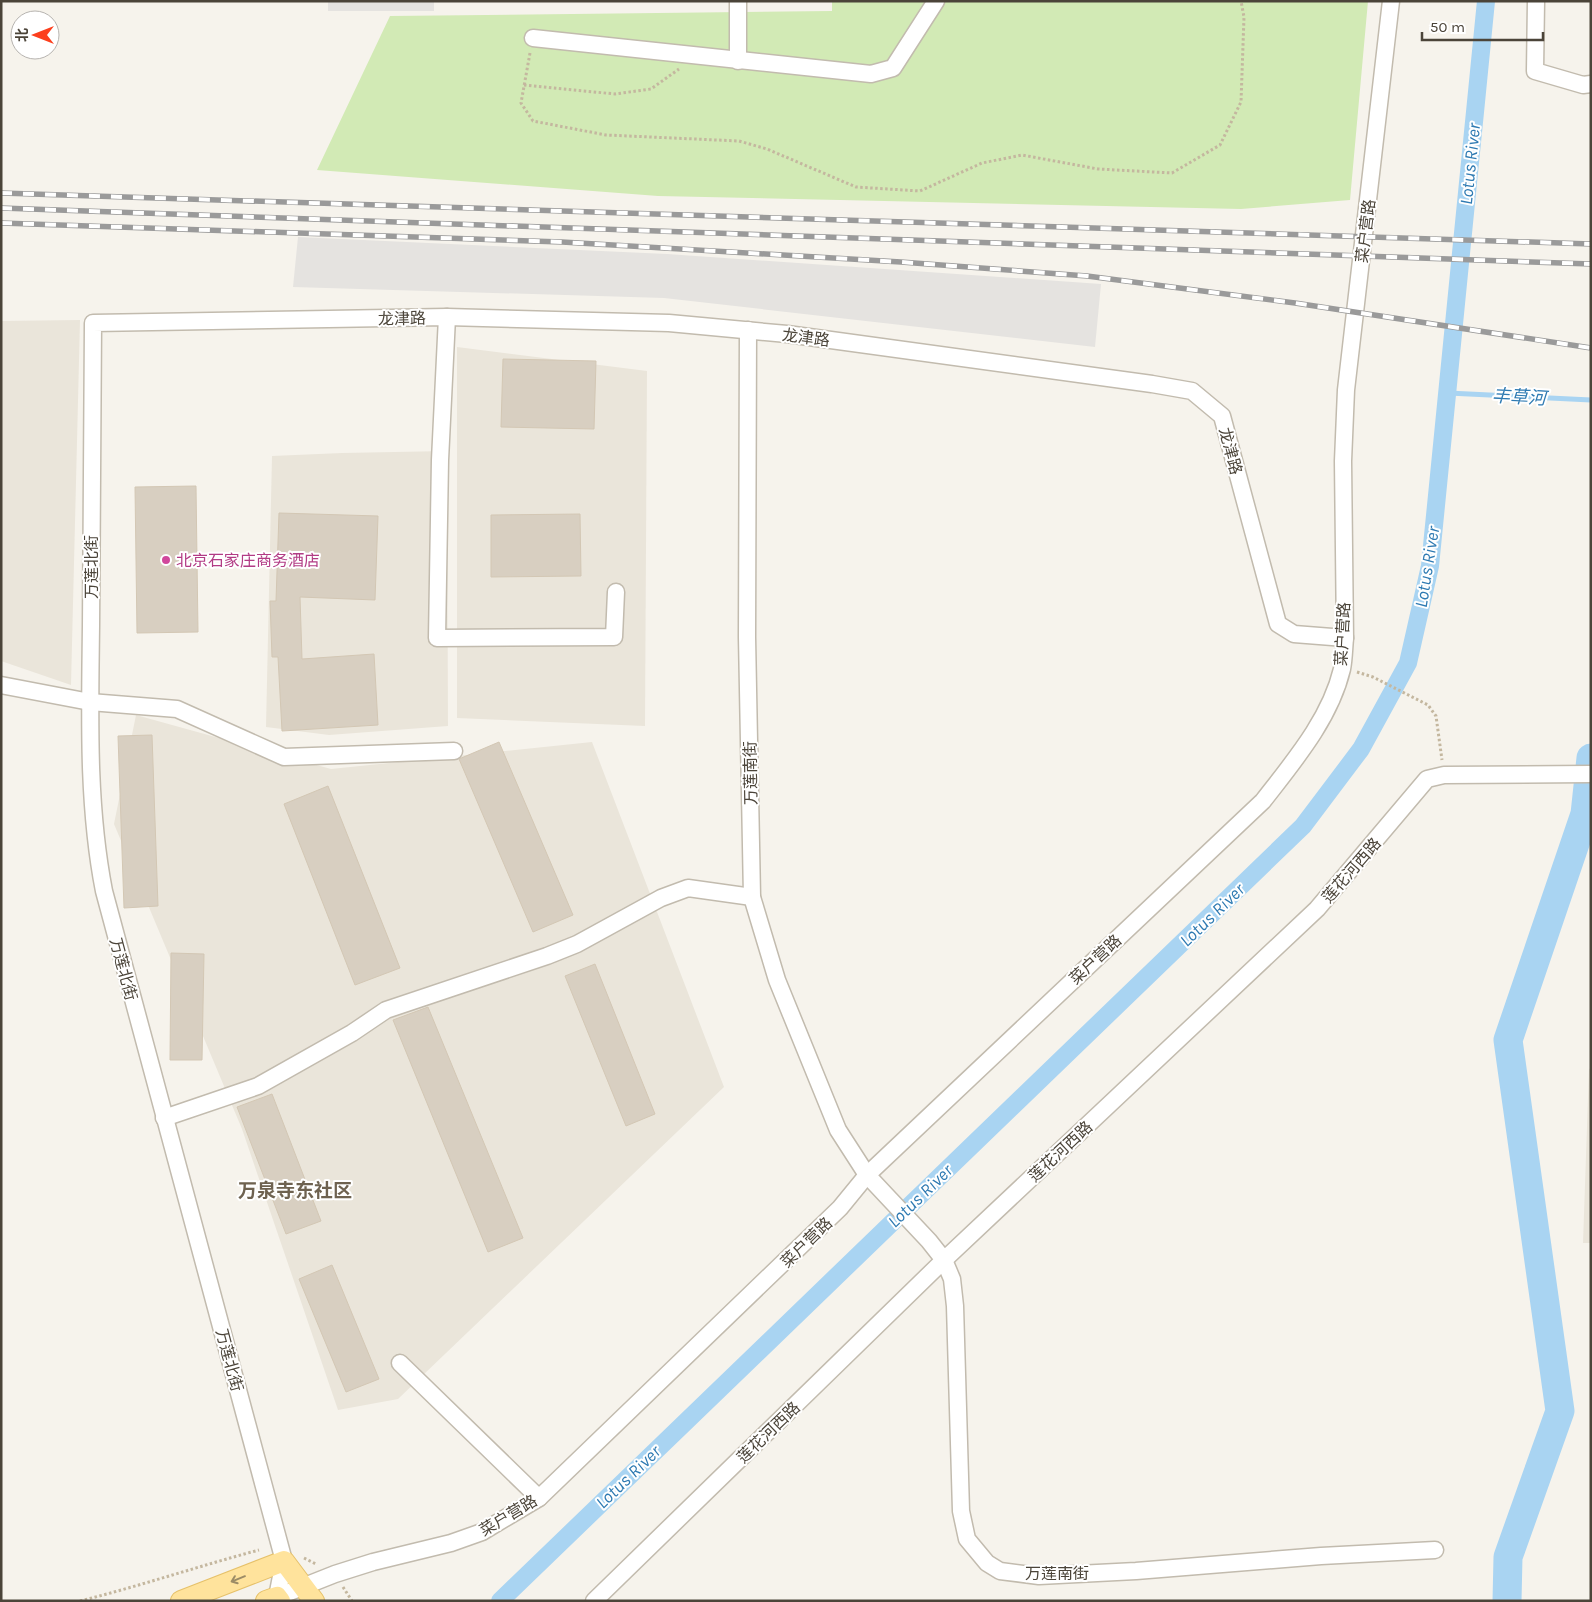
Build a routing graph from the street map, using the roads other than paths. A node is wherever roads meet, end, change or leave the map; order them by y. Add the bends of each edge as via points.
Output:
1 (738, 1) edge
2 (936, 1) edge
3 (1392, 1) edge
4 (1536, 1) edge
5 (533, 38) road end
6 (738, 60) junction
7 (1591, 84) edge
8 (447, 317) junction
9 (93, 323) joint
10 (748, 330) junction
11 (616, 592) dead end
12 (1345, 638) junction
13 (1, 685) edge
14 (90, 702) junction
15 (454, 751) dead end
16 (1591, 774) edge
17 (752, 897) junction
18 (164, 1118) junction
19 (867, 1175) junction
20 (944, 1260) junction
21 (400, 1363) dead end
22 (539, 1498) junction
23 (1435, 1550) dead end
24 (284, 1561) junction
25 (309, 1594) edge
26 (275, 1599) edge
27 (181, 1601) edge
28 (594, 1601) edge

1 - 6 street
2 - 6 street via 893,68 871,74
3 - 12 street, 菜户营路 via 1346,390 1343,461
4 - 7 street via 1535,71
5 - 6 street
8 - 9 street, 龙津路
8 - 10 street, 龙津路 via 669,323
8 - 11 street via 440,460 438,638 614,637
9 - 14 street, 万莲北街
10 - 12 street, 龙津路 via 1192,391 1222,416 1278,624 1294,634
10 - 17 street, 万莲南街 via 747,637
12 - 19 street, 菜户营路 via 1343,666 1337,687 1318,726 1263,801
13 - 14 street
14 - 15 street via 177,709 284,757
14 - 18 street, 万莲北街 via 93,823 98,860
16 - 20 street, 莲花河西路 via 1444,775 1427,779 1317,909
17 - 18 street via 688,888 661,898 577,944 386,1010 258,1086
17 - 19 street, 万莲南街 via 777,980 838,1130
18 - 24 street, 万莲北街
19 - 20 street, 万莲南街
19 - 22 street, 菜户营路 via 840,1208
20 - 23 street, 万莲南街 via 952,1279 955,1306 962,1511 967,1538 993,1567 1000,1571 1039,1576
20 - 28 street, 莲花河西路
21 - 22 street
22 - 25 street, 菜户营路 via 482,1532 373,1562
24 - 25 main road
24 - 26 street, 万莲北街
24 -> 27 main road
25 - 26 street, 菜户营路

